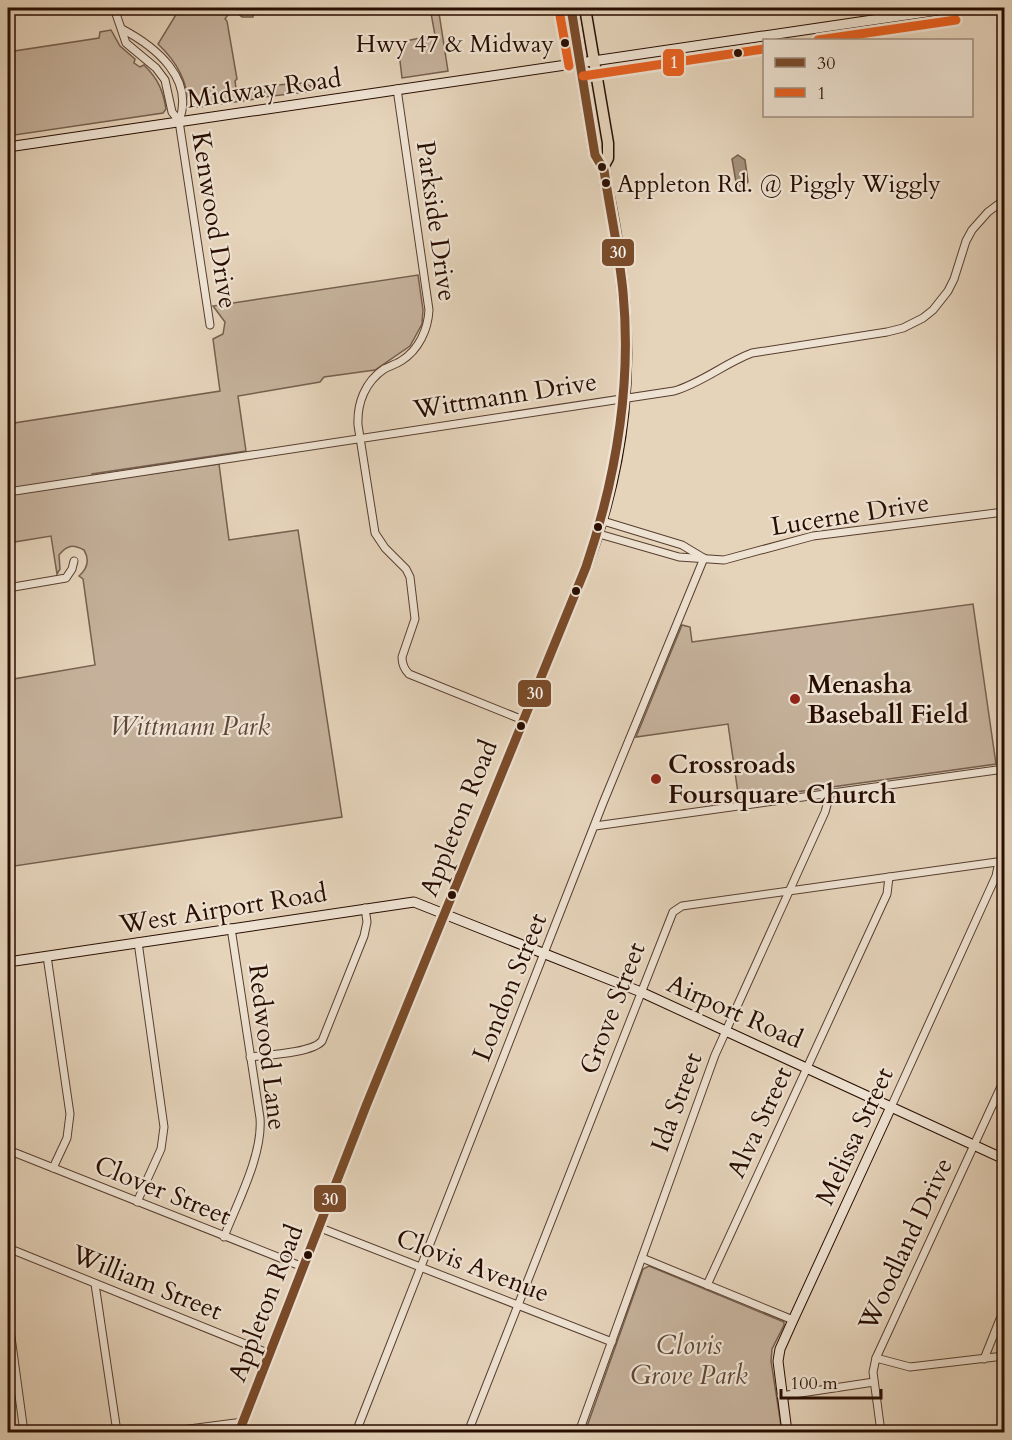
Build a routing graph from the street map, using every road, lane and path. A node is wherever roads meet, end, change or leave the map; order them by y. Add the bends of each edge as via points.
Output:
1 (114, 8) edge
2 (571, 8) edge
3 (585, 8) edge
4 (954, 8) edge
5 (122, 29) junction
6 (593, 62) junction
7 (581, 64) junction
8 (397, 89) junction
9 (179, 121) junction
10 (8, 147) edge
11 (603, 167) junction
12 (1005, 200) edge
13 (210, 325) dead end
14 (625, 398) junction
15 (360, 438) junction
16 (8, 492) edge
17 (1005, 512) edge
18 (603, 521) junction
19 (598, 534) junction
20 (704, 558) junction
21 (74, 561) dead end
22 (8, 588) edge
23 (523, 720) junction
24 (1005, 769) edge
25 (830, 794) junction
26 (595, 826) junction
27 (1002, 861) edge
28 (889, 877) junction
29 (789, 892) junction
30 (365, 908) junction
31 (444, 913) junction
32 (231, 928) junction
33 (138, 942) junction
34 (545, 953) junction
35 (46, 956) junction
36 (8, 962) edge
37 (641, 992) junction
38 (725, 1030) junction
39 (250, 1057) junction
40 (808, 1067) junction
41 (1005, 1080) edge
42 (891, 1107) junction
43 (974, 1145) junction
44 (8, 1150) edge
45 (1005, 1159) edge
46 (53, 1168) junction
47 (137, 1202) junction
48 (318, 1227) junction
49 (224, 1237) junction
50 (8, 1248) edge
51 (642, 1258) junction
52 (421, 1267) junction
53 (303, 1268) junction
54 (95, 1284) junction
55 (707, 1285) junction
56 (518, 1305) junction
57 (1005, 1309) edge
58 (8, 1315) edge
59 (792, 1320) junction
60 (612, 1342) junction
61 (270, 1354) junction
62 (1005, 1356) edge
63 (876, 1358) junction
64 (984, 1359) junction
65 (874, 1382) junction
66 (781, 1396) junction
67 (241, 1427) edge
68 (24, 1432) edge
69 (117, 1432) edge
70 (166, 1432) edge
71 (357, 1432) edge
72 (468, 1432) edge
73 (579, 1432) edge
74 (787, 1432) edge
75 (881, 1432) edge

1 - 5 street
2 - 7 main road, Appleton Road
3 - 6 main road, Appleton Road
4 - 6 street, Midway Road
5 - 9 street via 126,43 165,80 172,112
5 - 9 street via 170,64 181,92 183,110
6 - 7 street, Midway Road
6 - 11 main road, Appleton Road via 608,142 608,158
7 - 8 street, Midway Road
7 - 11 main road, Appleton Road via 595,155
8 - 9 street, Midway Road
8 - 15 street, Parkside Drive via 429,318 416,346 376,376 365,391 358,411
9 - 10 street, Midway Road
9 - 13 street, Kenwood Drive
11 - 14 main road, Appleton Road via 624,291
12 - 14 street, Wittmann Drive via 972,230 954,279 941,301 914,323 887,332 758,351 685,388
14 - 15 street, Wittmann Drive
14 - 18 main road, Appleton Road via 617,465
15 - 16 street, Wittmann Drive
15 - 23 street, Parkside Drive via 375,533 410,577 416,619 402,657 403,666 409,674
17 - 20 street, Lucerne Drive via 813,536 734,558
18 - 19 main road, Appleton Road
18 - 20 street, Lucerne Drive via 682,545
19 - 20 street, Lucerne Drive via 679,557
19 - 23 main road, Appleton Road
20 - 26 street, London Street
21 - 22 street via 66,578
23 - 31 main road, Appleton Road
24 - 25 street
25 - 26 street
25 - 29 street, Ida Street
26 - 34 street, London Street
27 - 28 street, Grove Street
27 - 42 street, Melissa Street
28 - 29 street, Grove Street
28 - 40 street, Alva Street via 887,894
29 - 37 street, Grove Street via 675,909
29 - 38 street, Ida Street
30 - 31 street, West Airport Road via 414,902
30 - 32 street, West Airport Road
30 - 39 street via 364,936 319,1045
31 - 34 street, Airport Road
31 - 48 main road, Appleton Road
32 - 33 street, West Airport Road
32 - 39 street, Redwood Lane
33 - 35 street, West Airport Road
33 - 47 street via 165,1133
34 - 37 street, Airport Road
34 - 52 street, London Street
35 - 36 street, West Airport Road
35 - 46 street via 70,1114 67,1138
37 - 38 street, Airport Road
37 - 56 street, Grove Street
38 - 40 street, Airport Road
38 - 51 street, Ida Street
39 - 49 street, Redwood Lane via 260,1118 259,1142
40 - 42 street, Airport Road
40 - 55 street, Alva Street
41 - 43 street, Woodland Drive
42 - 43 street, Airport Road
42 - 59 street, Melissa Street
43 - 45 street, Airport Road
43 - 63 street, Woodland Drive
44 - 46 street, Clover Street
46 - 47 street, Clover Street
47 - 49 street, Clover Street
48 - 52 street, Clovis Avenue
48 - 53 main road, Appleton Road
49 - 53 street, Clover Street
50 - 54 street, William Street
51 - 55 street
51 - 60 street, Ida Street
52 - 56 street, Clovis Avenue
52 - 71 street, London Street
53 - 61 main road, Appleton Road
54 - 61 street, William Street
54 - 69 street
55 - 59 street
56 - 60 street, Clovis Avenue
56 - 72 street, Grove Street
57 - 64 street
58 - 68 street
59 - 66 street, Melissa Street via 778,1355
60 - 73 street, Ida Street
61 - 67 main road, Appleton Road
62 - 64 street
63 - 64 street via 910,1367
63 - 65 street, Woodland Drive
65 - 66 street
65 - 75 street, Woodland Drive
66 - 74 street, Melissa Street
67 - 70 street

